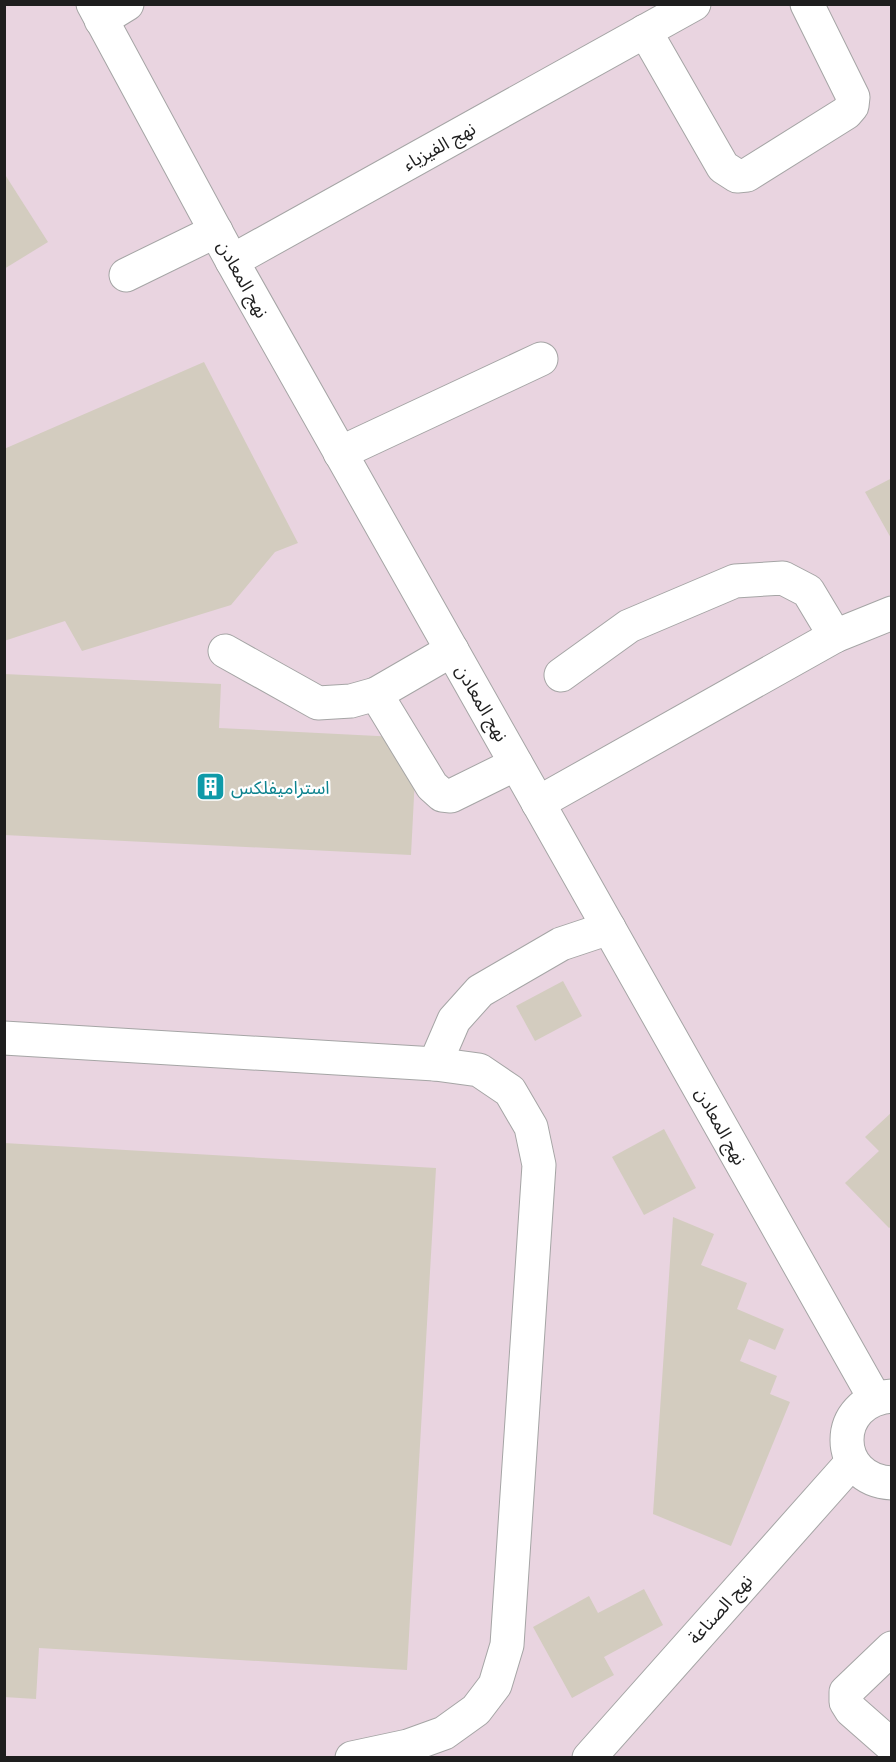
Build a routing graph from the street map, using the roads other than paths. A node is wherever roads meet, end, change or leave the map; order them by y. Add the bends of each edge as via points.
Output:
1 (694, 4) edge
2 (807, 4) edge
3 (107, 10) edge
4 (645, 31) junction
5 (216, 231) junction
6 (232, 261) junction
7 (126, 275) dead end
8 (541, 359) dead end
9 (340, 453) junction
10 (891, 613) edge
11 (835, 636) junction
12 (452, 650) junction
13 (225, 651) dead end
14 (561, 675) dead end
15 (376, 694) junction
16 (516, 764) junction
17 (538, 803) junction
18 (609, 928) junction
19 (4, 1038) edge
20 (435, 1064) junction
21 (883, 1397) edge
22 (852, 1462) junction
23 (891, 1483) edge
24 (891, 1648) edge
25 (891, 1746) edge
26 (352, 1758) edge
27 (589, 1758) edge

1 - 4 street, نهج الفيزياء
2 - 4 street via 853,97 852,106 747,175 737,176 723,167
3 - 5 street, نهج المعادن
4 - 6 street, نهج الفيزياء
5 - 6 street, نهج المعادن
5 - 7 street
6 - 9 street, نهج المعادن
8 - 9 street
9 - 12 street, نهج المعادن
10 - 11 street
11 - 14 street via 808,591 783,578 735,581 629,626
11 - 17 street
12 - 15 street
12 - 16 street, نهج المعادن
13 - 15 street via 318,703 351,701
15 - 16 street via 432,786 442,795 451,796
16 - 17 street, نهج المعادن
17 - 18 street, نهج المعادن
18 - 20 street via 561,944 480,991 454,1020
18 - 21 street, نهج المعادن
19 - 20 street
20 - 26 street via 478,1070 510,1090 531,1127 539,1165 507,1645 495,1685 476,1710 444,1733 408,1746
21 - 22 street via 862,1405 852,1416 846,1439
22 - 23 street via 862,1474
22 - 27 street, نهج الصناعة
24 - 25 street via 846,1692 851,1710

